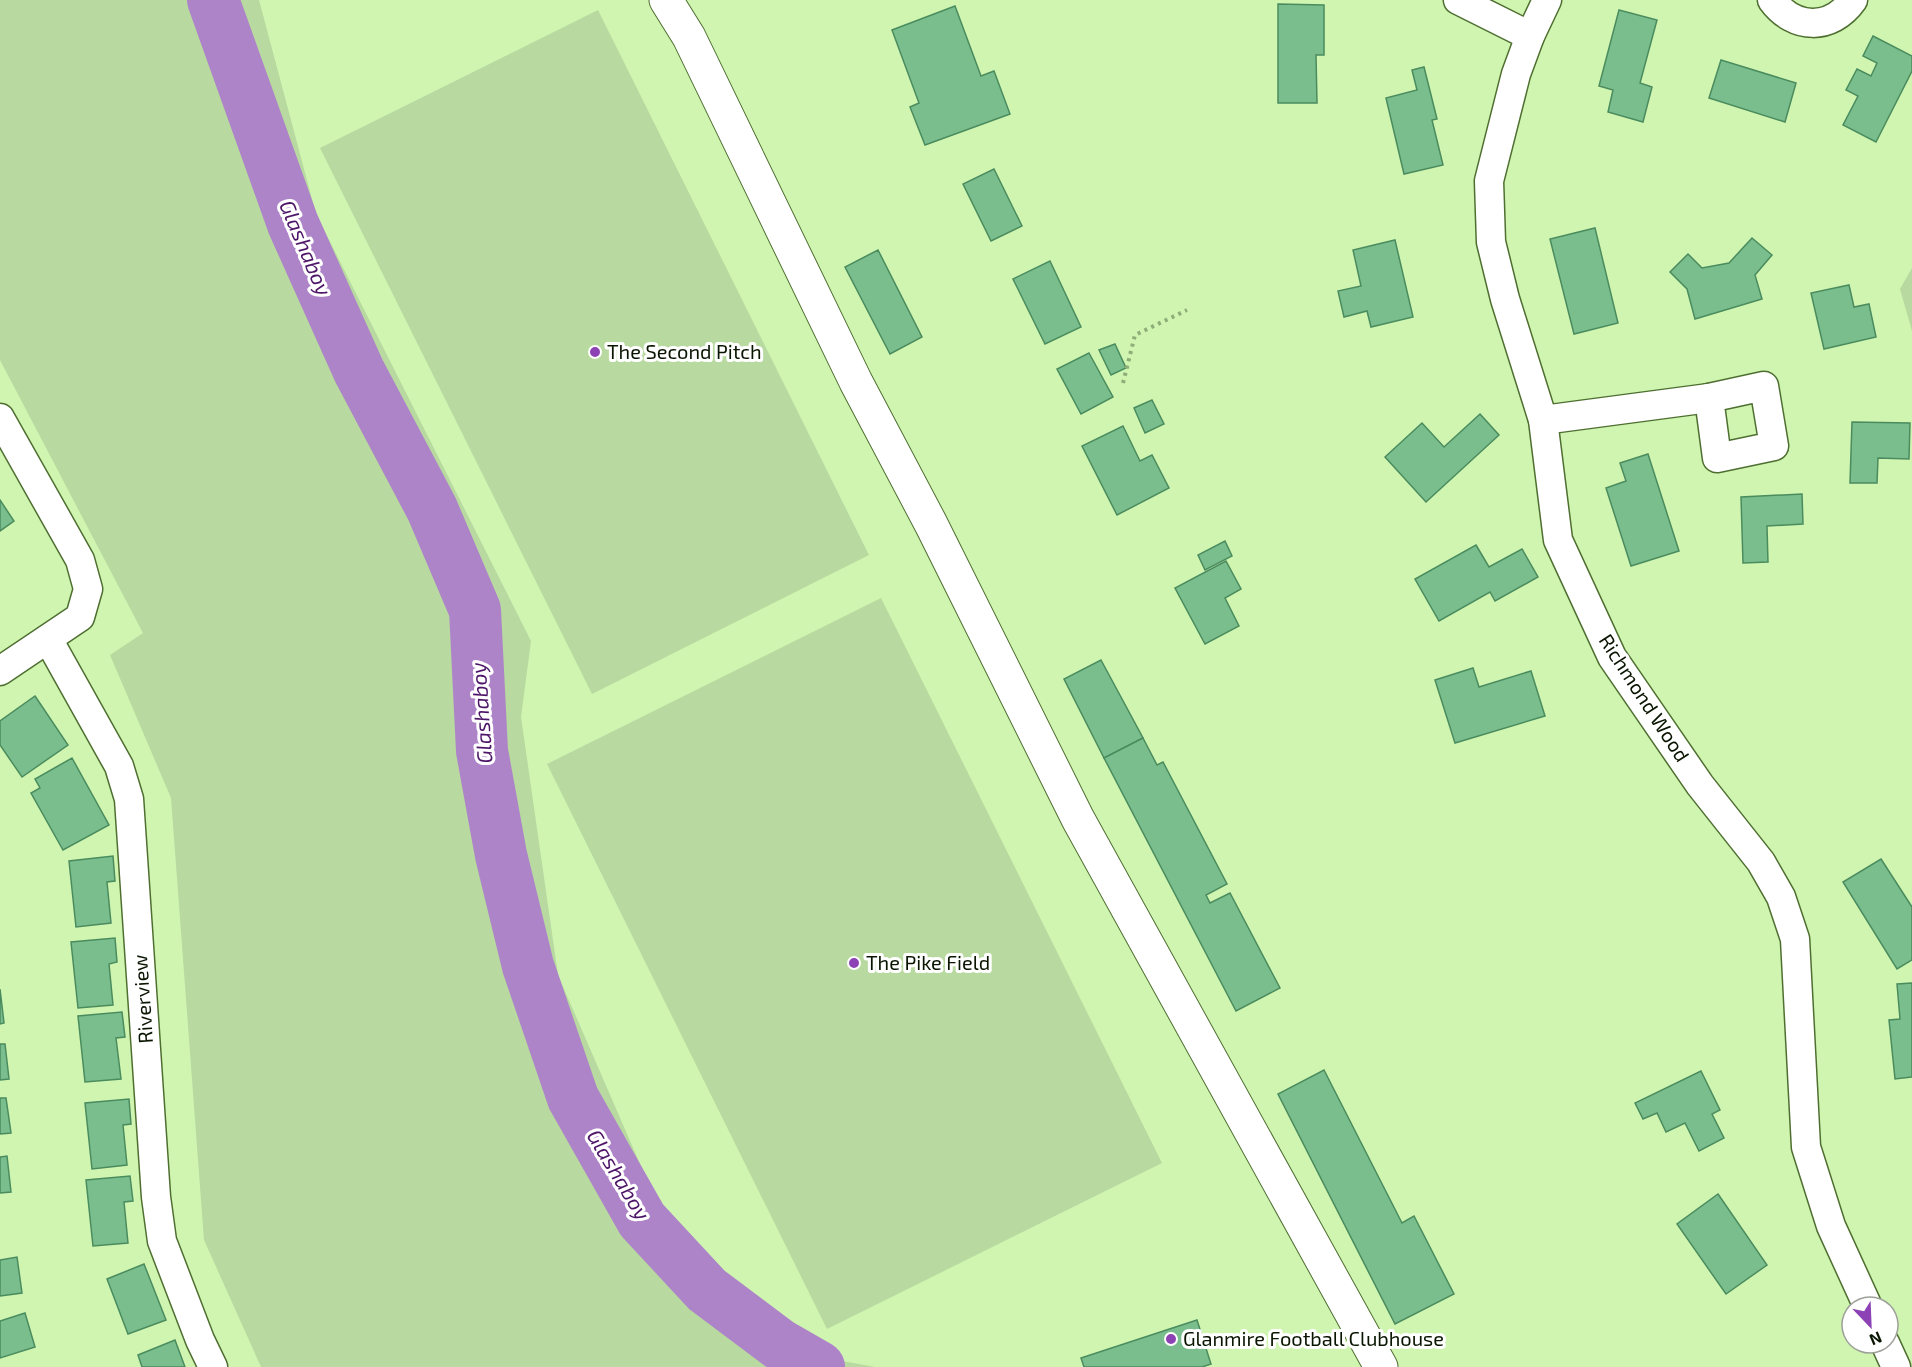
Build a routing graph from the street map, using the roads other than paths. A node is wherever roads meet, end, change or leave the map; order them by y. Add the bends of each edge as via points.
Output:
1 (666, 0) edge
2 (1458, 0) edge
3 (1547, 0) edge
4 (1772, 0) edge
5 (1853, 0) edge
6 (1530, 36) junction
7 (1709, 398) dead end
8 (0, 418) edge
9 (1543, 420) junction
10 (48, 639) junction
11 (0, 671) edge
12 (1863, 1295) edge
13 (213, 1367) edge
14 (1381, 1367) edge

1 - 14 main road via 689,37 856,382 1078,819
2 - 6 street
3 - 6 street, Richmond Wood
4 - 5 street via 1790,18 1804,22 1833,18
6 - 9 street, Richmond Wood via 1516,74 1489,181 1491,242
7 - 9 street
8 - 10 street via 80,560 88,589 80,616
9 - 12 street, Richmond Wood via 1558,540 1612,657 1701,785 1761,862 1782,897 1795,939 1806,1146 1831,1226
10 - 11 street
10 - 13 street, Riverview via 119,765 129,799 162,1241

